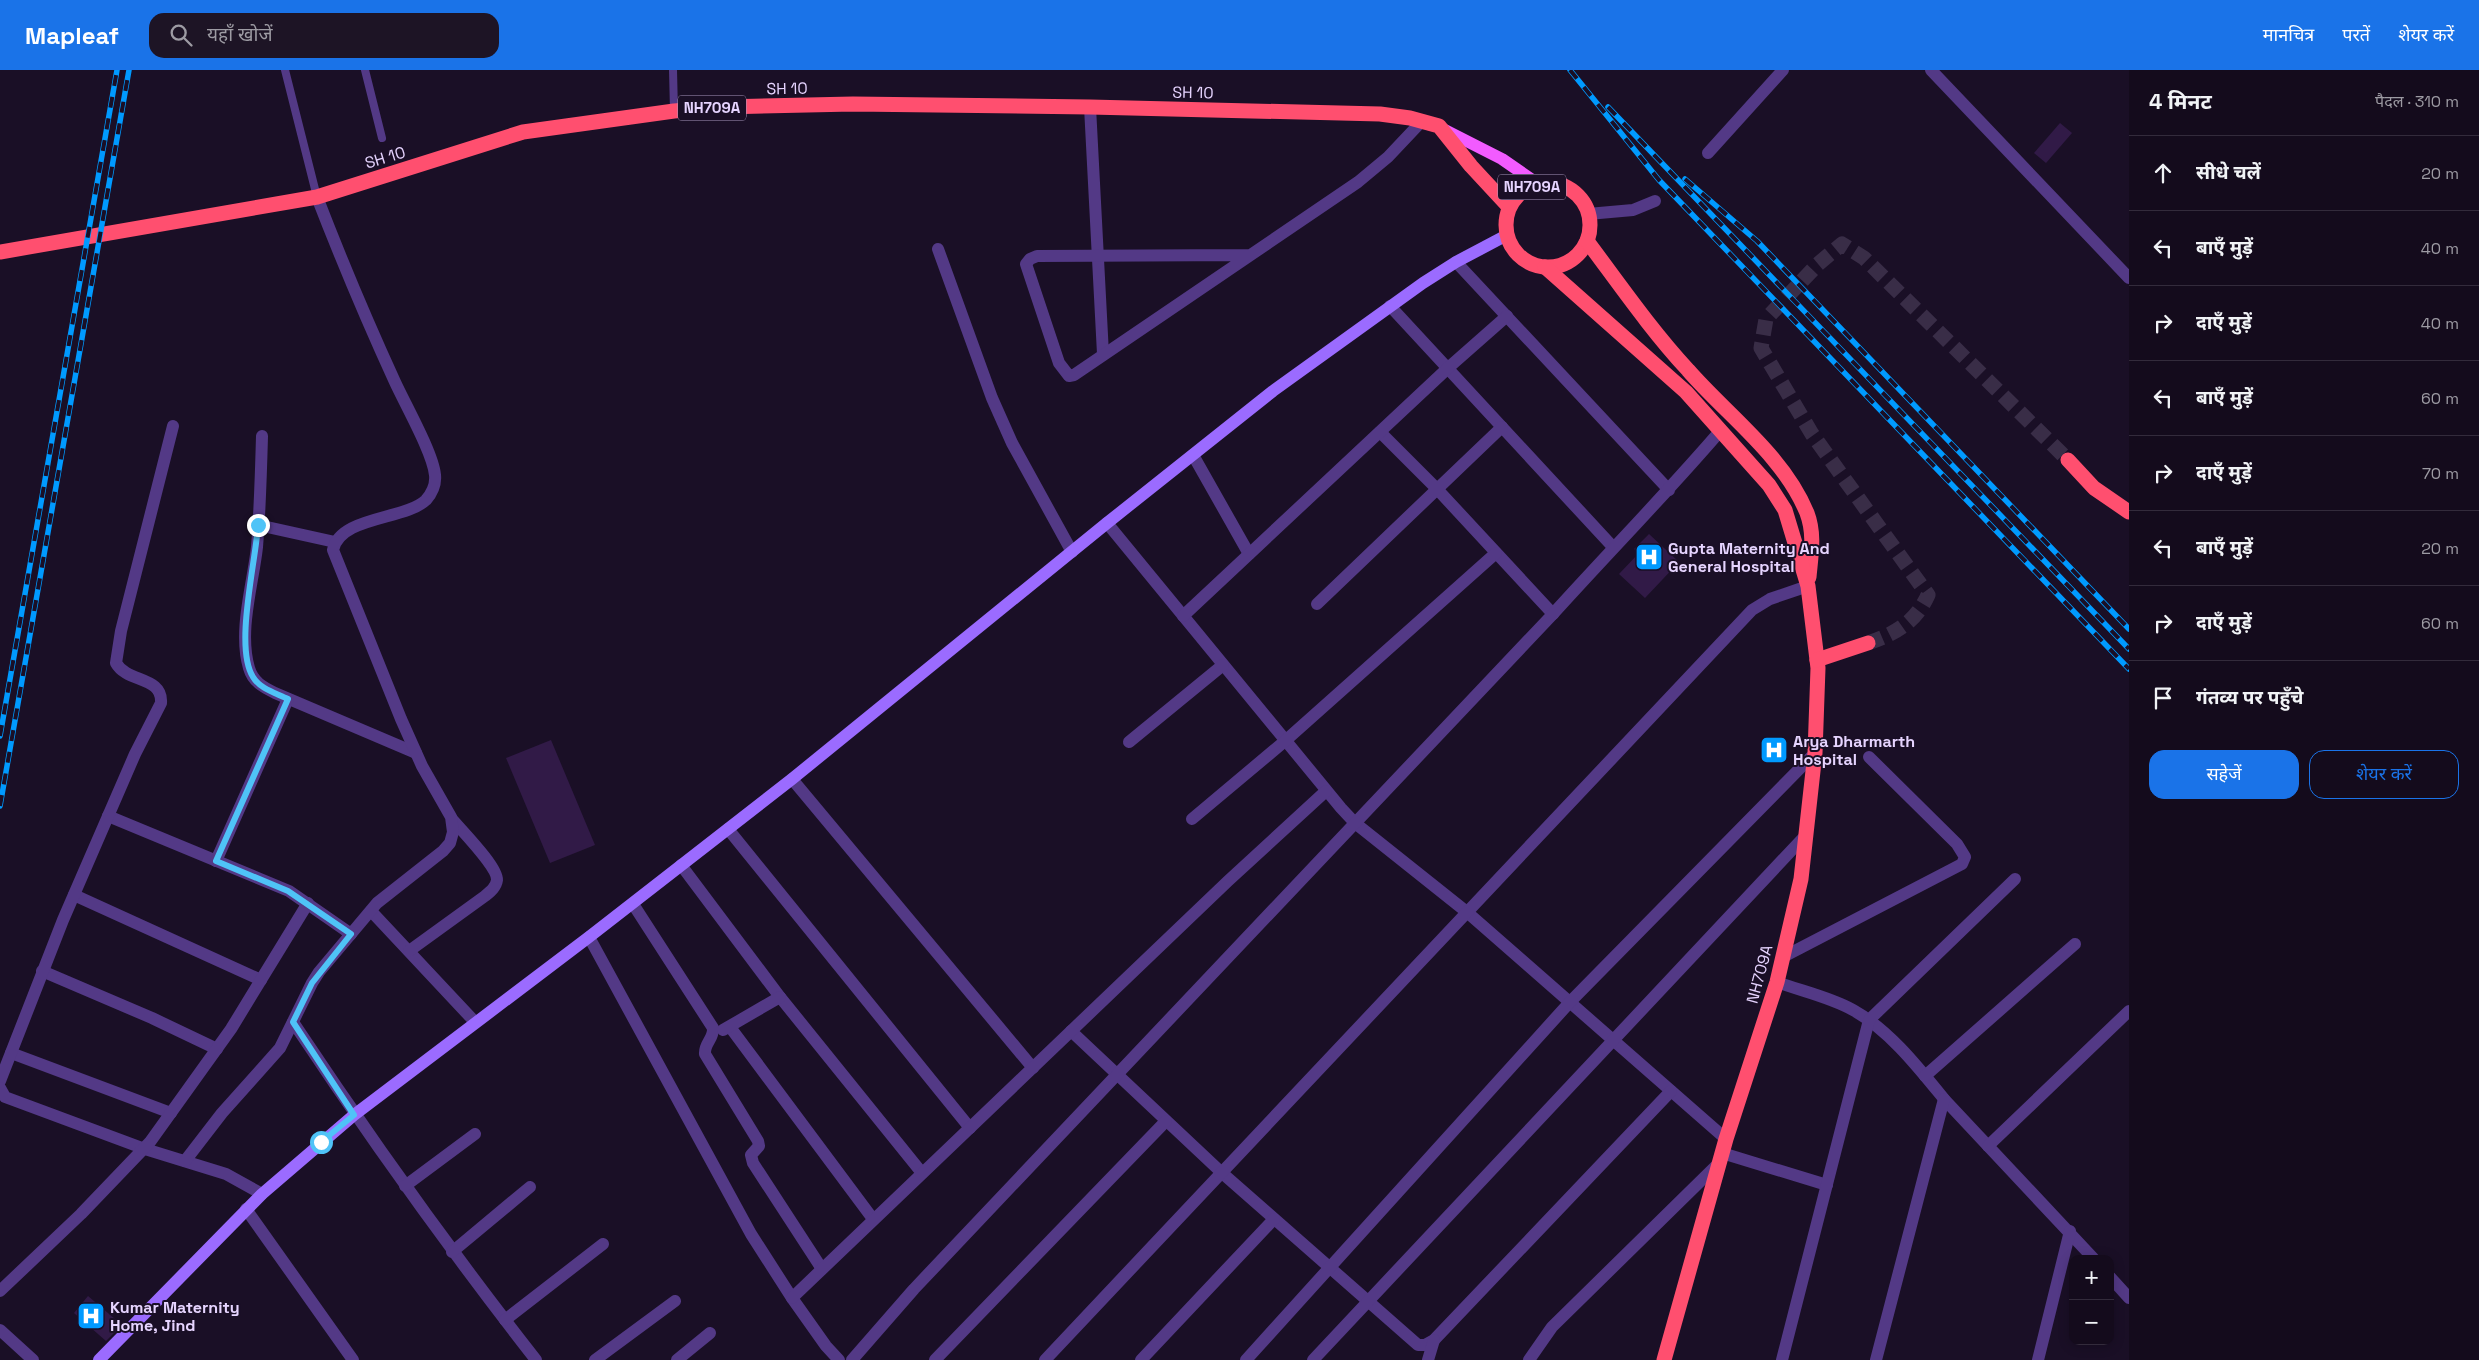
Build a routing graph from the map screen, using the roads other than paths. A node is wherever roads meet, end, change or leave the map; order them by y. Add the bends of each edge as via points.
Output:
1 (286, 70) edge
2 (365, 70) edge
3 (674, 70) edge
4 (1783, 70) edge
5 (1931, 70) edge
6 (1090, 107) junction
7 (674, 111) junction
8 (1422, 121) junction
9 (1439, 126) junction
10 (382, 138) dead end
11 (1708, 153) dead end
12 (1538, 184) junction
13 (317, 197) junction
14 (1655, 201) dead end
15 (1509, 207) junction
16 (1588, 214) junction
17 (1507, 235) junction
18 (1587, 241) junction
19 (938, 249) dead end
20 (0, 252) edge
21 (1250, 254) junction
22 (1098, 255) junction
23 (1456, 262) junction
24 (1545, 267) junction
25 (2129, 278) edge
26 (1390, 306) junction
27 (1507, 316) junction
28 (1103, 354) junction
29 (1448, 368) junction
30 (173, 426) dead end
31 (1502, 427) junction
32 (1721, 430) junction
33 (1380, 432) junction
34 (262, 436) dead end
35 (1193, 455) junction
36 (2068, 460) tunnel mouth
37 (1438, 490) junction
38 (1669, 490) junction
39 (2129, 512) edge
40 (1107, 523) junction
41 (258, 525) junction
42 (335, 542) junction
43 (1613, 547) junction
44 (1072, 552) junction
45 (1496, 553) junction
46 (1249, 554) junction
47 (1808, 586) junction
48 (1317, 604) dead end
49 (1553, 614) junction
50 (1183, 616) junction
51 (1868, 643) tunnel mouth
52 (1817, 660) junction
53 (1223, 665) junction
54 (288, 699) junction
55 (1285, 741) junction
56 (1129, 742) dead end
57 (416, 753) junction
58 (1815, 753) junction
59 (1869, 757) dead end
60 (792, 779) junction
61 (1326, 791) junction
62 (108, 816) junction
63 (450, 817) junction
64 (1192, 819) dead end
65 (1355, 823) junction
66 (728, 829) junction
67 (1805, 836) junction
68 (216, 861) junction
69 (681, 866) junction
70 (2015, 879) dead end
71 (74, 895) junction
72 (308, 903) junction
73 (633, 904) junction
74 (371, 911) junction
75 (1468, 913) junction
76 (351, 934) junction
77 (589, 937) junction
78 (2075, 944) dead end
79 (409, 951) junction
80 (1783, 957) junction
81 (42, 971) junction
82 (261, 980) junction
83 (1777, 982) junction
84 (780, 997) junction
85 (1570, 1002) junction
86 (2129, 1011) edge
87 (1869, 1020) junction
88 (293, 1022) junction
89 (475, 1022) junction
90 (730, 1027) junction
91 (1071, 1031) junction
92 (713, 1037) junction
93 (1613, 1041) junction
94 (216, 1049) junction
95 (11, 1053) junction
96 (1033, 1068) junction
97 (1116, 1075) junction
98 (1925, 1076) junction
99 (0, 1081) edge
100 (0, 1088) edge
101 (1671, 1091) junction
102 (1944, 1099) junction
103 (171, 1113) junction
104 (354, 1115) junction
105 (1166, 1121) junction
106 (970, 1128) junction
107 (475, 1134) dead end
108 (1988, 1146) junction
109 (145, 1149) junction
110 (1722, 1152) junction
111 (185, 1161) junction
112 (1221, 1172) junction
113 (922, 1174) junction
114 (1827, 1185) junction
115 (405, 1186) junction
116 (530, 1187) dead end
117 (262, 1194) junction
118 (246, 1209) junction
119 (873, 1219) junction
120 (1274, 1219) junction
121 (2070, 1231) junction
122 (603, 1244) dead end
123 (452, 1252) junction
124 (2091, 1255) edge
125 (1330, 1268) junction
126 (822, 1269) junction
127 (2114, 1281) edge
128 (0, 1291) edge
129 (792, 1298) junction
130 (2129, 1298) edge
131 (675, 1300) dead end
132 (1368, 1302) junction
133 (505, 1320) junction
134 (0, 1330) edge
135 (710, 1333) dead end
136 (1434, 1340) junction
137 (33, 1360) edge
138 (99, 1360) edge
139 (353, 1360) edge
140 (536, 1360) edge
141 (595, 1360) edge
142 (677, 1360) edge
143 (839, 1360) edge
144 (852, 1360) edge
145 (935, 1360) edge
146 (1045, 1360) edge
147 (1141, 1360) edge
148 (1246, 1360) edge
149 (1313, 1360) edge
150 (1428, 1360) edge
151 (1529, 1360) edge
152 (1664, 1360) edge
153 (1782, 1360) edge
154 (1876, 1360) edge
155 (2038, 1360) edge

1 - 13 lane
2 - 10 lane
3 - 7 lane
4 - 11 street
5 - 25 street
6 - 7 highway, SH 10 / NH709A via 853,104
6 - 8 highway, SH 10 / NH709A via 1380,114
6 - 22 street
7 - 13 highway, SH 10 / NH709A via 523,132
8 - 9 highway, SH 10 / NH709A
8 - 21 street via 1388,157 1358,182
9 - 12 main road, SH 10 / NH709A via 1502,159
9 - 15 highway, NH709A
12 - 15 highway, NH709A via 1520,193
12 - 16 highway, NH709A via 1563,186 1580,198
13 - 20 highway, SH 10 / NH709A
13 - 42 street via 356,296 435,474 435,484 426,500 351,529
14 - 16 street via 1634,210
15 - 17 highway, NH709A via 1505,222
16 - 18 highway via 1590,228
17 - 23 main road
17 - 24 highway via 1516,253 1531,264
18 - 24 highway via 1576,256 1564,264
18 - 47 highway, NH709A via 1688,371 1781,468 1798,493 1813,537
19 - 44 street via 992,398 1012,443
21 - 22 street
21 - 28 street
22 - 28 street
22 - 28 street via 1037,256 1026,264 1064,372 1068,376 1074,375
23 - 26 main road
23 - 27 street
24 - 32 highway, NH709A via 1686,392
26 - 29 street
26 - 35 main road
27 - 29 street
27 - 38 street
29 - 31 street
29 - 33 street
30 - 62 street via 121,631 116,663 126,674 158,688 162,694 161,703 134,754
31 - 37 street
31 - 43 street
32 - 38 street
32 - 47 highway, NH709A via 1770,485 1786,510
33 - 37 street
33 - 46 street
34 - 41 street
35 - 40 main road
35 - 46 street
36 - 39 highway via 2094,488
37 - 45 street
37 - 48 street
38 - 43 street
40 - 44 main road
40 - 50 street
41 - 42 street
41 - 54 street via 249,593 248,667 260,685
42 - 57 street via 335,556
43 - 49 street
44 - 60 main road
45 - 49 street
45 - 55 street
46 - 50 street
47 - 52 highway, NH709A
47 - 75 street via 1770,599 1752,610
49 - 65 street
50 - 53 street
51 - 52 highway
52 - 58 highway, NH709A
53 - 55 street
53 - 56 street
54 - 57 street
54 - 68 street
55 - 61 street
55 - 64 street
57 - 63 street
58 - 67 highway, NH709A
58 - 85 street
59 - 80 street via 1957,844 1965,857 1962,864
60 - 66 main road
60 - 96 street
61 - 65 street
61 - 91 street
62 - 68 street
62 - 71 street
63 - 74 street via 453,832 450,843
63 - 79 street via 490,864 497,881 486,896
65 - 75 street
65 - 97 street
66 - 69 main road
66 - 106 street
67 - 80 highway, NH709A via 1801,879
67 - 93 street
68 - 72 street via 288,891
69 - 73 main road
69 - 84 street
70 - 87 street
71 - 81 street
71 - 82 street
72 - 76 street
72 - 82 street
73 - 77 main road
73 - 92 street via 713,1028
74 - 76 street
74 - 79 street
75 - 85 street
75 - 112 street
76 - 88 street via 312,983
77 - 89 main road
77 - 129 street via 751,1234
78 - 98 street
79 - 89 street
80 - 83 highway, NH709A
81 - 94 street
81 - 95 street
82 - 94 street
83 - 87 street via 1852,1009
83 - 110 highway, NH709A
84 - 90 street
84 - 113 street
85 - 93 street
85 - 125 street
86 - 108 street
87 - 98 street
87 - 114 street
88 - 104 street
88 - 111 street via 280,1048 222,1113
89 - 104 main road
90 - 92 street
90 - 119 street
91 - 96 street
91 - 97 street
92 - 126 street via 706,1045 705,1054 758,1141 759,1146 751,1155 753,1163
93 - 101 street
93 - 132 street
94 - 103 street
95 - 99 street
95 - 103 street
96 - 106 street
97 - 105 street
97 - 144 street
98 - 102 street
100 - 109 street via 5,1097
101 - 110 street
101 - 136 street
102 - 108 street
102 - 154 street
103 - 109 street
104 - 115 street
104 - 117 main road
105 - 112 street
105 - 145 street
106 - 113 street
107 - 115 street
108 - 121 street
109 - 111 street
109 - 128 street
110 - 114 street
110 - 151 street via 1552,1327
110 - 152 highway, NH709A
111 - 117 street via 239,1179
112 - 120 street
112 - 146 street
113 - 119 street
114 - 153 street
115 - 123 street
116 - 123 street
117 - 118 main road
118 - 138 main road
118 - 139 street
119 - 126 street
120 - 125 street
120 - 147 street
121 - 124 street
121 - 155 street
122 - 133 street
123 - 133 street
125 - 132 street
125 - 148 street
126 - 129 street
127 - 130 street
129 - 143 street
131 - 141 street
132 - 136 street via 1418,1345
132 - 149 street
133 - 140 street
134 - 137 street
135 - 142 street
136 - 150 street

